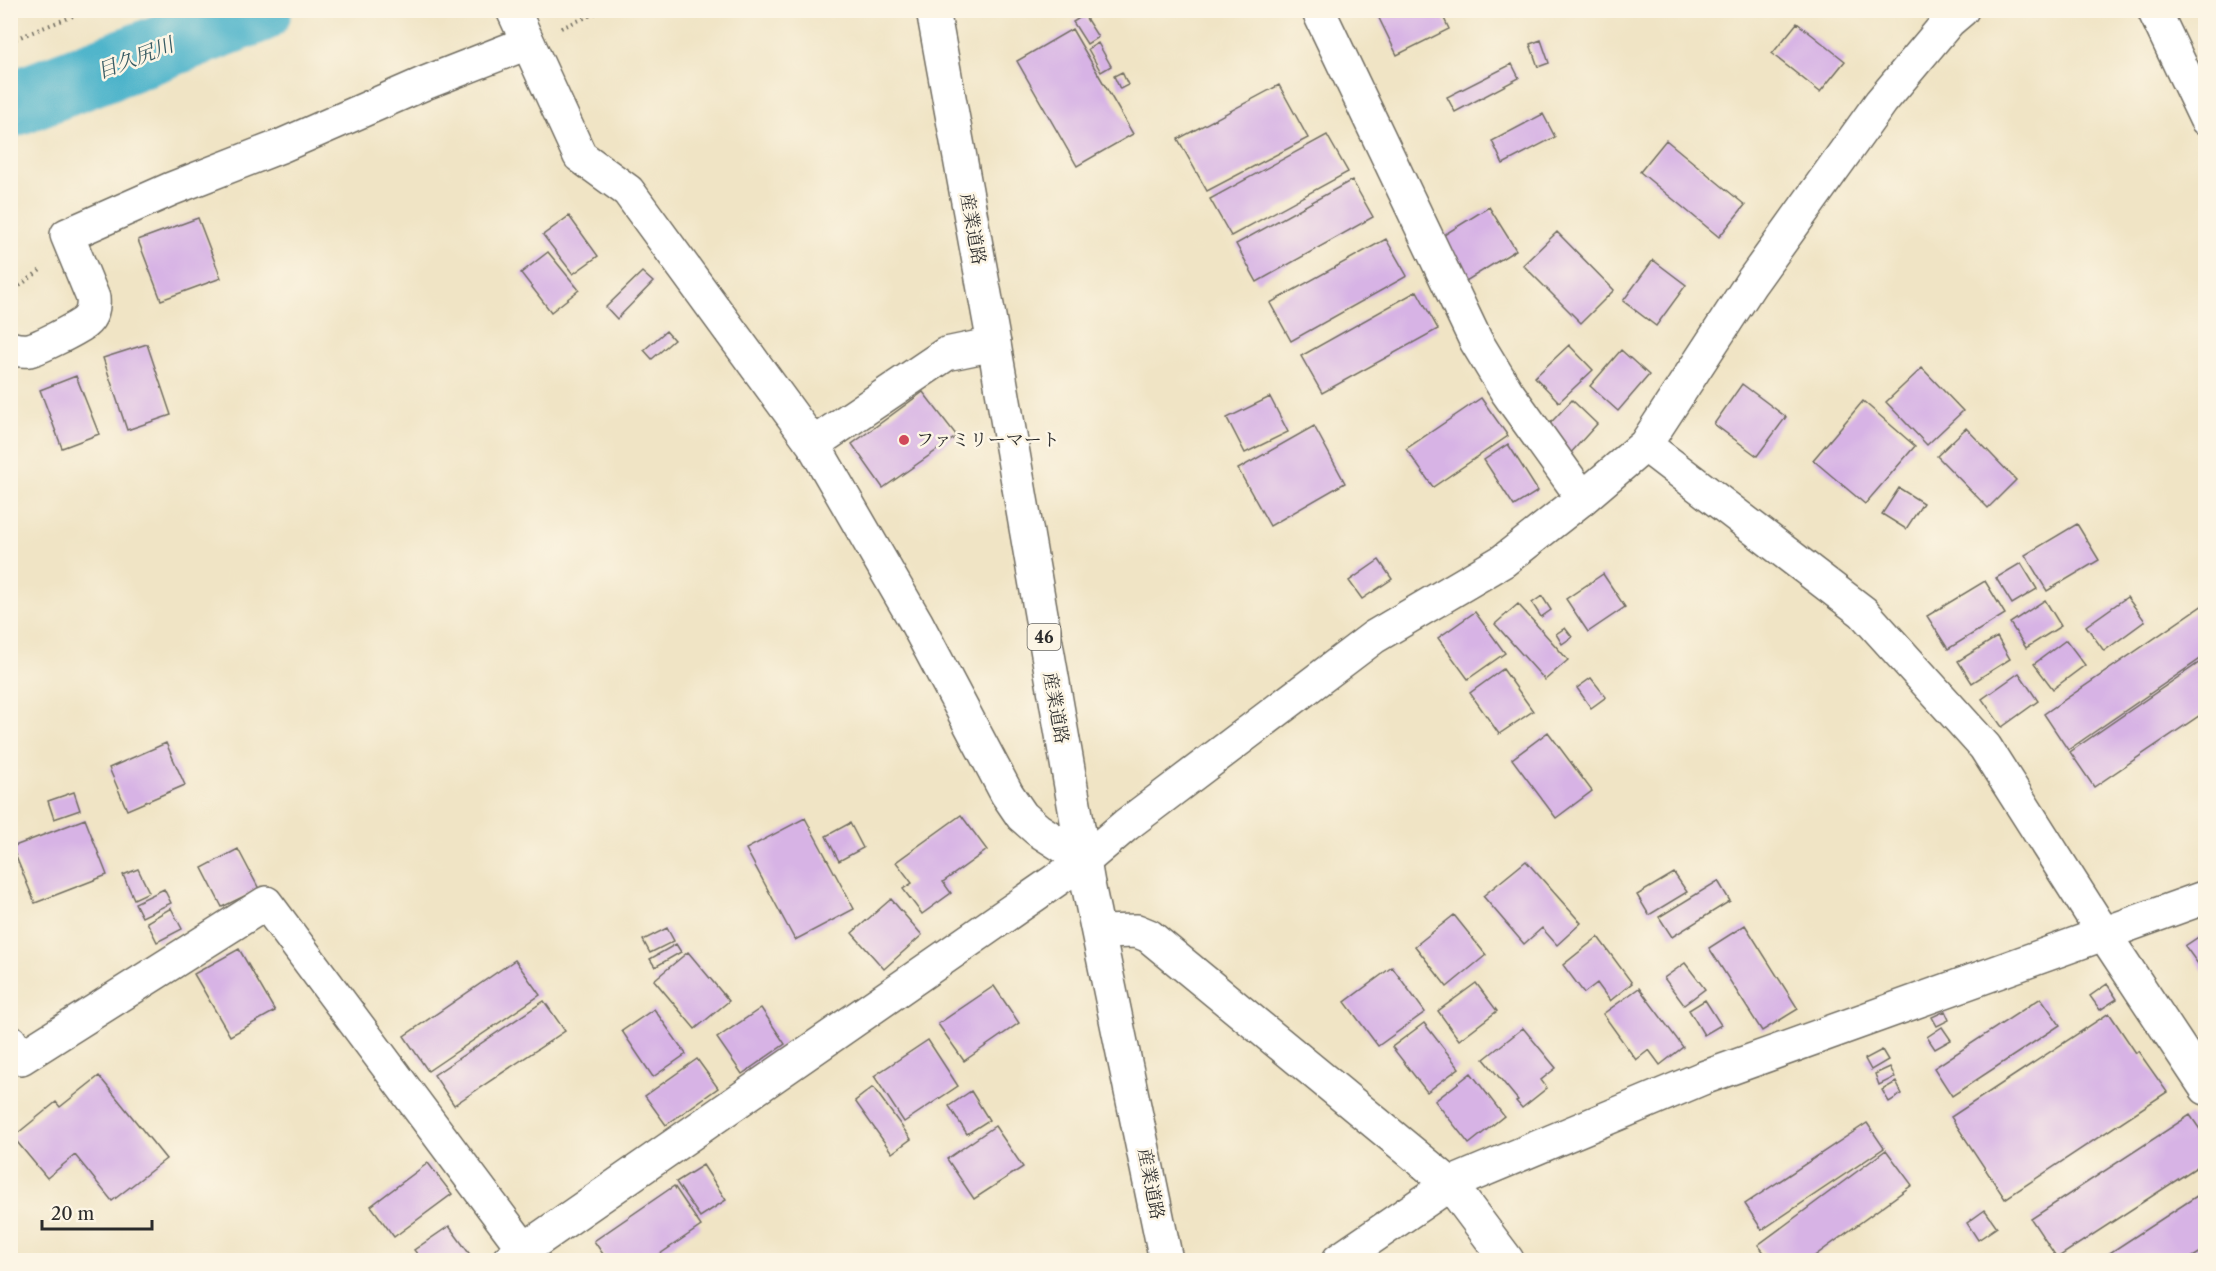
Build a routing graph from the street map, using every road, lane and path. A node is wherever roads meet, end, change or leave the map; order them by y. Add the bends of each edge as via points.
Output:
1 (88, 10) edge
2 (603, 10) edge
3 (933, 10) edge
4 (1318, 10) edge
5 (1962, 10) edge
6 (2154, 10) edge
7 (521, 31) edge
8 (10, 41) edge
9 (2205, 119) edge
10 (994, 344) junction
11 (10, 348) edge
12 (813, 444) junction
13 (1645, 445) junction
14 (1582, 498) junction
15 (1085, 860) junction
16 (2205, 897) edge
17 (1100, 932) junction
18 (2104, 934) junction
19 (10, 1041) edge
20 (2205, 1088) edge
21 (1450, 1184) junction
22 (517, 1255) edge
23 (1166, 1260) edge
24 (1340, 1260) edge
25 (1507, 1260) edge

1 - 8 path
2 - 7 path
3 - 10 street, 産業道路 / 46
4 - 14 street via 1476,341
5 - 13 street via 1881,102 1751,283
6 - 9 street
7 - 11 street via 425,83 67,236 93,298 91,313 85,322 32,349
7 - 12 street via 580,156 628,191
10 - 12 street via 946,354
10 - 15 street, 産業道路 / 46
12 - 15 street via 916,622 1007,794 1038,830
13 - 14 street
13 - 18 street via 1863,612 1985,747
14 - 15 street via 1503,561 1374,637
15 - 17 street, 産業道路 / 46
15 - 22 street
16 - 18 street
17 - 21 street via 1137,931 1149,936
17 - 23 street, 産業道路 / 46
18 - 20 street
18 - 21 street via 1703,1078
19 - 22 street via 21,1058 266,903
21 - 24 street
21 - 25 street

